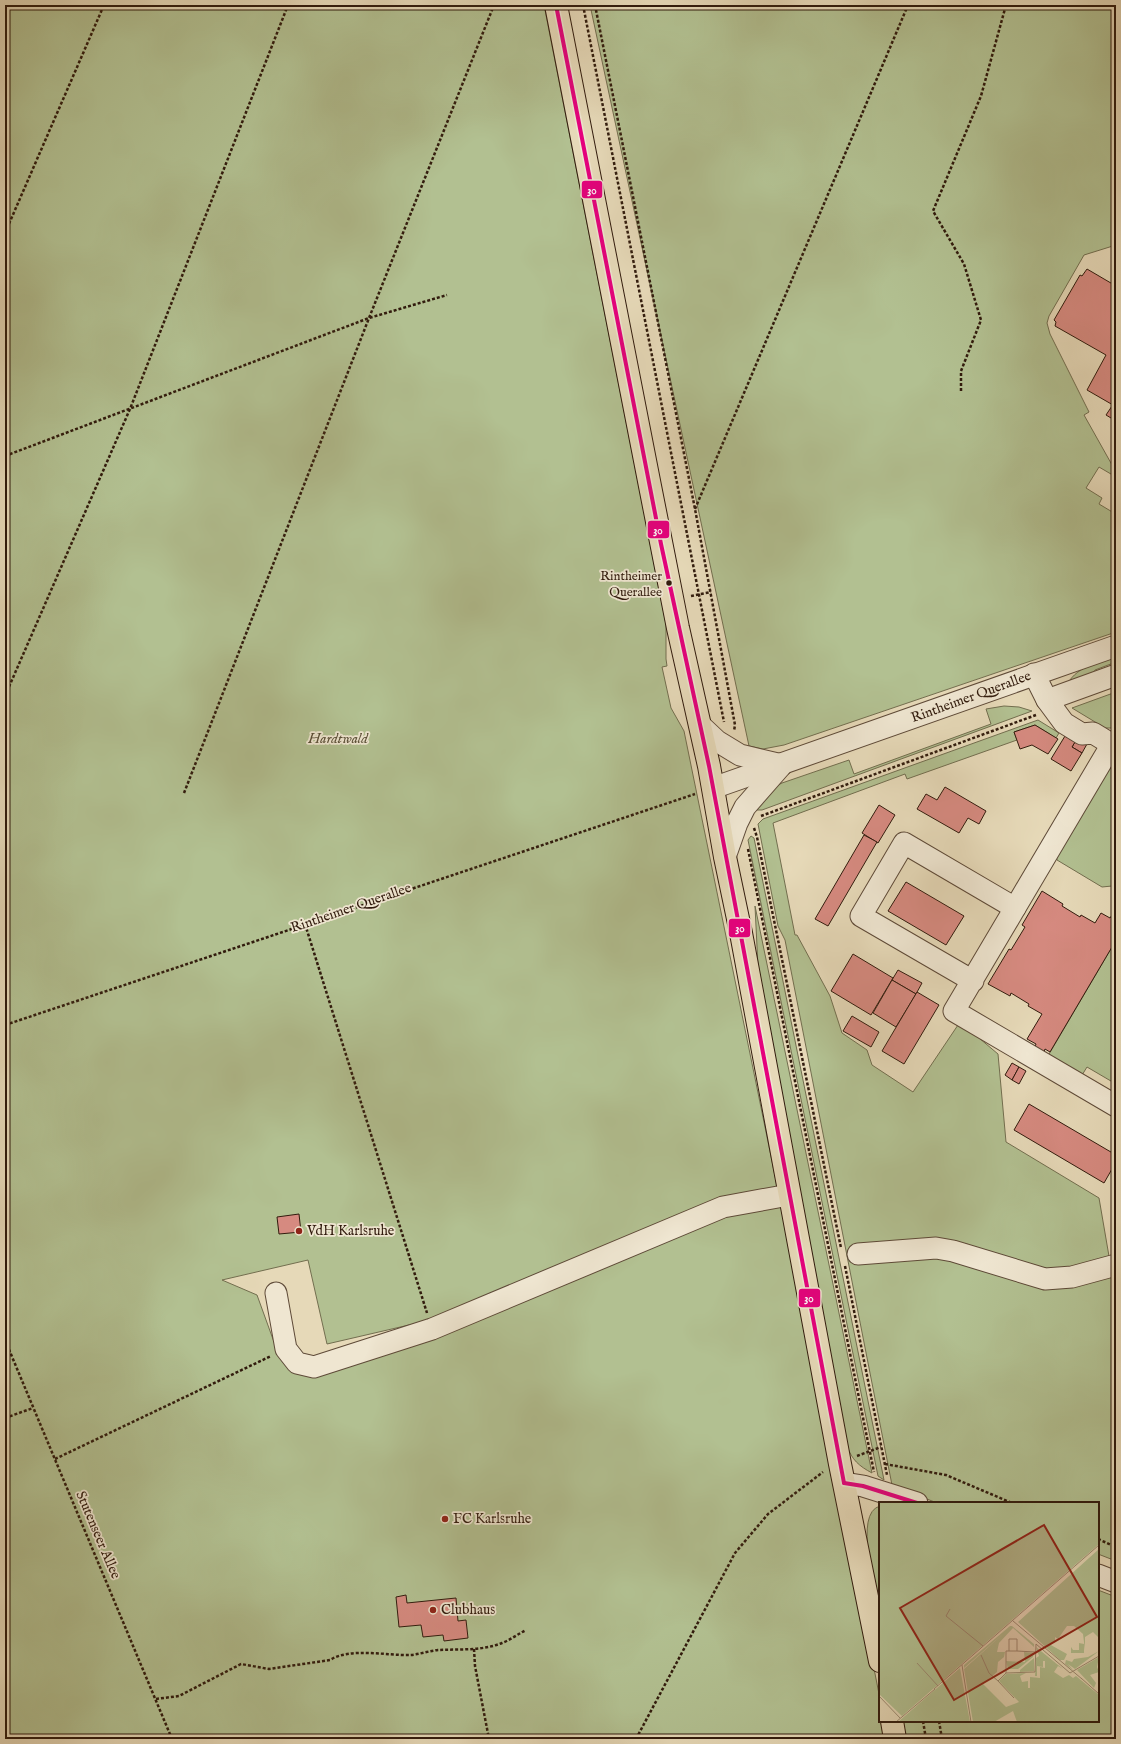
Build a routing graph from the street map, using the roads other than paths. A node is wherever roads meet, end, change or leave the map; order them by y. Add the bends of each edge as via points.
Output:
1 (556, 5) edge
2 (1116, 646) edge
3 (1034, 674) junction
4 (1116, 675) edge
5 (1050, 704) junction
6 (700, 725) junction
7 (1114, 746) edge
8 (782, 765) junction
9 (705, 791) junction
10 (725, 857) junction
11 (1015, 908) junction
12 (973, 981) junction
13 (1116, 1106) edge
14 (789, 1195) junction
15 (848, 1255) road end
16 (1116, 1265) edge
17 (276, 1293) dead end
18 (842, 1474) junction
19 (914, 1502) edge
20 (1099, 1575) edge
21 (1116, 1582) edge
22 (879, 1656) edge
23 (892, 1722) edge
24 (895, 1739) edge

1 - 6 main road via 651,493
2 - 3 street, Rintheimer Querallee
3 - 5 street
3 - 8 street, Rintheimer Querallee
4 - 5 street
5 - 7 street via 1064,724 1082,734 1093,734
6 - 8 street via 717,741 740,755
6 - 9 main road
7 - 11 street
8 - 9 street, Rintheimer Querallee
8 - 10 street via 745,807
9 - 10 main road
10 - 14 main road
11 - 12 street
11 - 12 street via 904,843 869,902 862,916
12 - 13 street via 954,1011
14 - 17 street via 723,1208 432,1328 314,1367 297,1363 286,1349
14 - 18 main road
15 - 16 street via 936,1248 1045,1279 1072,1277
18 - 19 street
18 - 22 main road
20 - 21 street
23 - 24 main road

